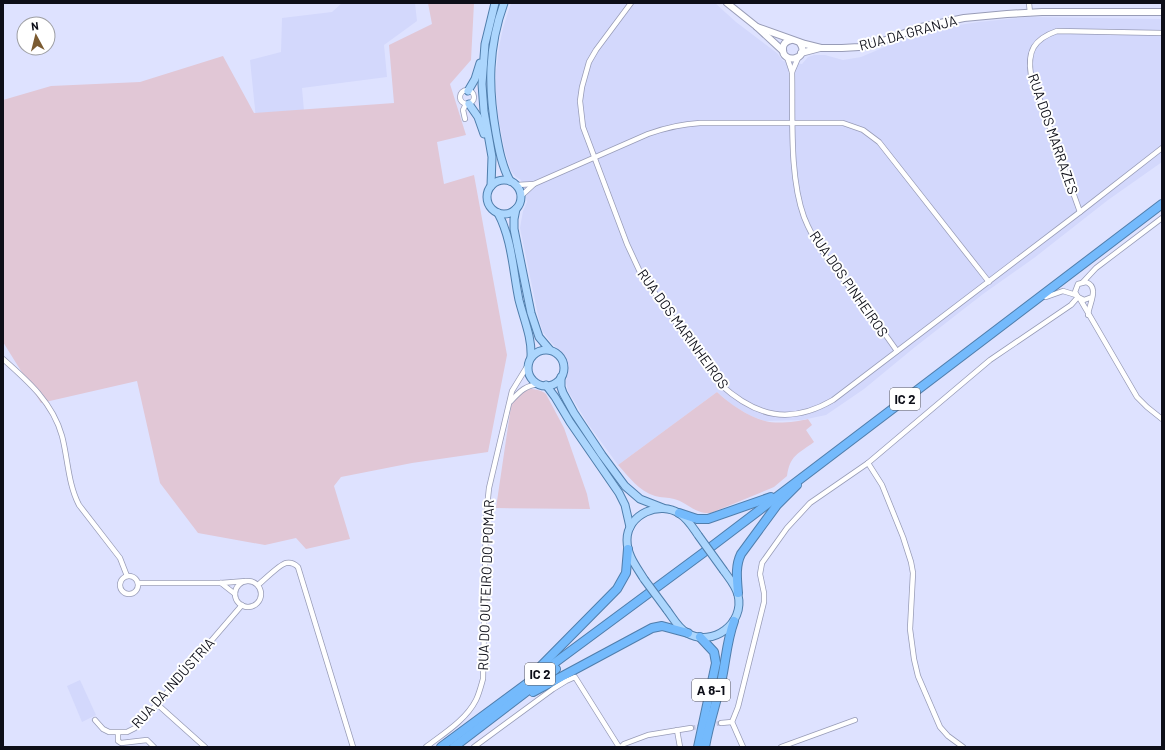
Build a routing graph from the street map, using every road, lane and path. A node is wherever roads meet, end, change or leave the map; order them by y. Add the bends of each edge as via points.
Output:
1 (495, 3) edge
2 (504, 3) edge
3 (630, 3) edge
4 (727, 3) edge
5 (1029, 3) edge
6 (1162, 12) edge
7 (1030, 13) junction
8 (757, 27) junction
9 (1162, 32) edge
10 (791, 40) junction
11 (800, 43) junction
12 (485, 44) junction
13 (821, 48) junction
14 (783, 51) junction
15 (800, 56) junction
16 (787, 57) junction
17 (792, 72) junction
18 (468, 91) junction
19 (467, 104) junction
20 (465, 119) dead end
21 (793, 123) junction
22 (1162, 148) edge
23 (491, 149) junction
24 (594, 158) junction
25 (510, 181) junction
26 (534, 184) junction
27 (517, 185) junction
28 (491, 186) junction
29 (521, 196) junction
30 (1162, 204) edge
31 (516, 209) junction
32 (1162, 210) edge
33 (1080, 212) junction
34 (498, 213) junction
35 (1162, 218) edge
36 (1092, 273) junction
37 (989, 282) junction
38 (1083, 282) junction
39 (1091, 285) junction
40 (1046, 297) junction
41 (1078, 297) junction
42 (1092, 297) junction
43 (1088, 315) junction
44 (550, 350) junction
45 (897, 352) junction
46 (531, 357) junction
47 (3, 359) edge
48 (528, 365) junction
49 (561, 377) junction
50 (543, 385) junction
51 (510, 403) junction
52 (1162, 419) edge
53 (868, 462) junction
54 (797, 485) junction
55 (782, 492) junction
56 (663, 508) junction
57 (679, 513) junction
58 (630, 527) junction
59 (628, 549) junction
60 (127, 576) junction
61 (246, 581) junction
62 (138, 583) junction
63 (221, 583) junction
64 (258, 586) junction
65 (738, 593) junction
66 (235, 594) junction
67 (242, 605) junction
68 (734, 621) junction
69 (688, 633) junction
70 (700, 638) junction
71 (157, 704) junction
72 (506, 708) junction
73 (95, 720) dead end
74 (478, 720) junction
75 (855, 720) dead end
76 (732, 722) junction
77 (721, 723) tunnel mouth
78 (691, 728) tunnel mouth
79 (677, 730) junction
80 (118, 733) junction
81 (154, 747) edge
82 (205, 747) edge
83 (353, 747) edge
84 (426, 747) edge
85 (441, 747) edge
86 (454, 747) edge
87 (474, 747) edge
88 (620, 747) edge
89 (680, 747) edge
90 (698, 747) edge
91 (705, 747) edge
92 (743, 747) edge
93 (781, 747) edge
94 (963, 747) edge

1 - 12 main road
2 - 25 main road via 493,49 490,88 500,152 505,173
3 - 24 street, RUA DOS MARINHEIROS via 596,50 584,75 580,101 583,127
4 - 8 main road
5 - 7 street
6 - 7 main road, RUA DA GRANJA
7 - 13 main road, RUA DA GRANJA via 964,18 921,27 872,45
8 - 10 main road
8 - 14 main road
9 - 33 street, RUA DOS MARRAZES via 1056,30 1040,39 1031,53 1031,75
10 - 11 main road
10 - 14 main road via 784,45
11 - 13 main road, RUA DA GRANJA
11 - 15 main road
12 - 18 main road via 475,79
12 - 23 main road via 482,97
13 - 15 main road, RUA DA GRANJA
14 - 16 main road
15 - 16 main road via 792,59
15 - 17 street, RUA DOS PINHEIROS
16 - 17 street, RUA DOS PINHEIROS
17 - 21 street, RUA DOS PINHEIROS
18 - 19 street via 474,97 473,101
18 - 19 street via 461,95 461,99
19 - 20 street via 463,110
19 - 23 main road via 478,117
21 - 24 street via 680,124 648,134
21 - 37 street via 843,123 862,130 879,142
21 - 45 street, RUA DOS PINHEIROS via 794,173 810,231 829,261
22 - 33 street, RUA DOS MARRAZES
23 - 28 main road
24 - 26 street
24 - 45 street, RUA DOS MARINHEIROS via 640,272 720,384 737,399 754,408 784,416 820,408
25 - 27 main road
25 - 28 main road via 502,180
26 - 27 street
26 - 29 street
27 - 29 main road
28 - 34 main road via 488,190 488,201
29 - 31 main road
30 - 55 highway, IC 2
31 - 34 main road via 509,213
31 - 44 main road via 514,229 527,299 539,337
32 - 40 highway, IC 2
33 - 37 street, RUA DOS MARRAZES
34 - 46 main road via 505,229 530,336
35 - 36 street
36 - 38 street
36 - 39 street
37 - 45 street, RUA DOS MARINHEIROS
38 - 39 street
38 - 41 street via 1076,286
39 - 42 street via 1094,290
40 - 41 street via 1063,291
40 - 54 highway, IC 2
41 - 42 street via 1087,300
41 - 43 street
41 - 53 street via 1071,305 990,360
42 - 43 street
43 - 52 street via 1137,397
44 - 46 main road via 539,351
44 - 49 main road via 562,361
46 - 48 main road
47 - 60 street via 33,386 51,409 62,437 74,496 120,558
48 - 50 main road via 530,376
48 - 51 street, RUA DO OUTEIRO DO POMAR via 512,391
49 - 50 main road via 553,384
49 - 56 main road via 561,388 574,413 625,486 640,498
50 - 51 street via 525,387
50 - 58 main road via 555,397 619,493 625,505
51 - 84 street, RUA DO OUTEIRO DO POMAR via 491,481 486,517 484,679 476,701 469,710
53 - 76 street via 810,503 787,528 762,563 760,574 764,602
53 - 94 street via 882,485 904,537 911,562 913,573 910,629 918,676 940,727
54 - 65 highway via 777,505 741,554 736,571
54 - 72 highway, IC 2
55 - 57 highway via 708,519 697,519
55 - 74 highway, IC 2
56 - 57 main road
56 - 58 main road via 647,511 635,519
57 - 65 main road, bridge via 688,521
58 - 59 main road
59 - 69 main road, bridge via 632,561 644,579 678,626
59 - 74 highway via 626,573 617,589 541,667
60 - 62 street via 132,576
60 - 62 street via 119,585 125,594 134,593
61 - 63 street
61 - 64 street
61 - 66 street via 240,584
62 - 63 street
63 - 66 street
64 - 67 street via 261,593 259,600 249,606
64 - 83 street via 283,564 291,563 298,566
65 - 68 main road via 738,611
66 - 67 street
67 - 71 street, RUA DA INDÚSTRIA
68 - 70 main road via 721,633
68 - 91 highway, A 8-1
69 - 70 main road
69 - 72 highway via 668,627 652,628
70 - 90 highway, A 8-1 via 714,652 716,663
71 - 80 street, RUA DA INDÚSTRIA via 134,728 128,732
71 - 82 street
72 - 86 highway, IC 2
73 - 80 street, RUA DA INDÚSTRIA via 103,730
74 - 85 highway, IC 2
75 - 93 street
76 - 77 street
76 - 92 street
78 - 79 street
79 - 88 street via 648,736
79 - 89 street
80 - 81 street via 118,741 121,743 147,740
87 - 88 street via 553,689 575,677

